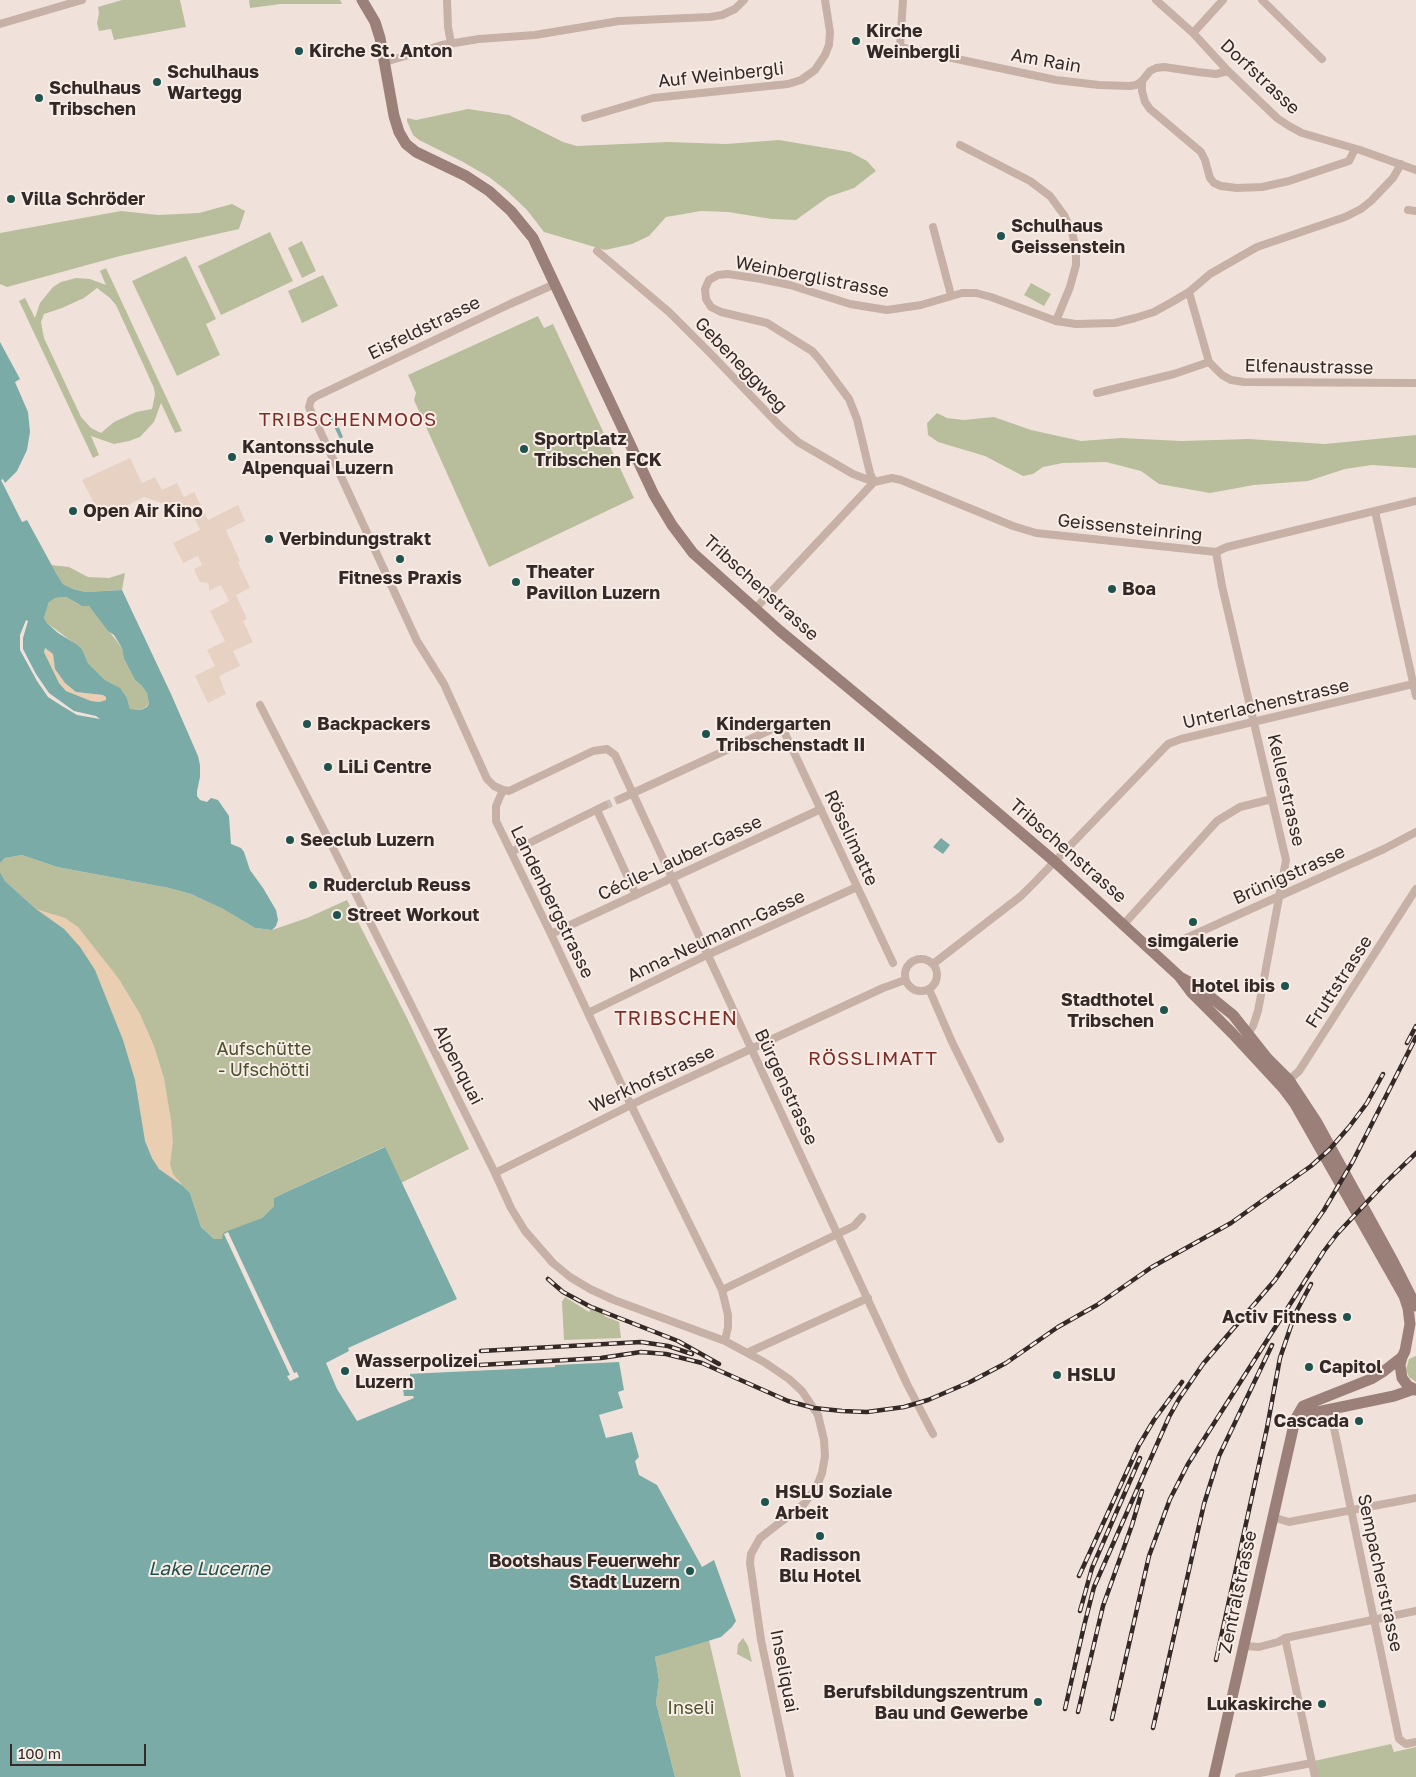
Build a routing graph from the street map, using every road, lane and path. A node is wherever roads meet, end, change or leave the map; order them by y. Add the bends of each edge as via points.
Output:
1 (82, 0) edge
2 (362, 0) edge
3 (448, 0) edge
4 (744, 0) edge
5 (825, 0) edge
6 (903, 0) edge
7 (1156, 0) edge
8 (1223, 0) edge
9 (1262, 0) edge
10 (0, 24) edge
11 (1192, 33) junction
12 (451, 43) junction
13 (1322, 59) dead end
14 (385, 62) junction
15 (1228, 71) junction
16 (1142, 81) junction
17 (585, 118) dead end
18 (960, 144) dead end
19 (1355, 148) junction
20 (1401, 164) junction
21 (1416, 170) edge
22 (933, 227) dead end
23 (597, 251) dead end
24 (555, 284) junction
25 (1189, 292) junction
26 (951, 295) junction
27 (1056, 321) junction
28 (1209, 362) junction
29 (1416, 383) edge
30 (1097, 393) dead end
31 (874, 482) junction
32 (1416, 501) edge
33 (1375, 511) junction
34 (1216, 552) junction
35 (755, 609) junction
36 (1413, 684) junction
37 (1416, 696) edge
38 (260, 705) dead end
39 (1254, 722) junction
40 (503, 790) junction
41 (632, 793) junction
42 (620, 799) tunnel mouth
43 (1272, 799) junction
44 (821, 809) junction
45 (1416, 832) edge
46 (511, 852) junction
47 (1054, 861) junction
48 (672, 878) junction
49 (858, 888) junction
50 (1416, 889) edge
51 (1280, 894) junction
52 (636, 895) junction
53 (1124, 924) junction
54 (551, 934) junction
55 (1173, 944) dead end
56 (707, 955) junction
57 (893, 963) dead end
58 (933, 964) junction
59 (1179, 976) junction
60 (905, 980) junction
61 (929, 990) junction
62 (588, 1013) junction
63 (1248, 1034) junction
64 (751, 1048) junction
65 (1286, 1084) junction
66 (631, 1105) junction
67 (1000, 1139) dead end
68 (495, 1172) junction
69 (862, 1217) dead end
70 (1372, 1232) junction
71 (838, 1234) junction
72 (722, 1290) junction
73 (868, 1298) junction
74 (1415, 1303) edge
75 (725, 1340) junction
76 (749, 1352) junction
77 (1408, 1352) edge
78 (1415, 1390) edge
79 (1330, 1409) junction
80 (1298, 1416) junction
81 (932, 1434) dead end
82 (1416, 1498) edge
83 (1352, 1511) junction
84 (1272, 1517) junction
85 (750, 1571) joint
86 (1416, 1611) edge
87 (1375, 1619) junction
88 (1285, 1638) junction
89 (1244, 1646) junction
90 (1416, 1742) edge
91 (1312, 1763) junction
92 (790, 1777) edge
93 (1214, 1777) edge
94 (1239, 1777) edge
95 (1315, 1777) edge

1 - 10 street
2 - 14 street via 375,22
3 - 12 street
4 - 12 street via 735,9 710,17 619,21 535,35
5 - 17 street, Auf Weinbergli via 829,45 815,70 801,80 653,98
6 - 16 street, Am Rain via 900,47 1063,81 1130,86
7 - 11 street, Dorfstrasse
8 - 11 street
9 - 13 street
11 - 15 street, Dorfstrasse
12 - 14 street
14 - 24 street, Tribschenstrasse via 394,116 406,144 488,190 511,211 533,238
15 - 16 street, Am Rain via 1216,74 1164,67 1150,71
15 - 19 street, Dorfstrasse via 1277,118 1302,134
16 - 19 street via 1150,109 1201,152 1210,178 1221,186 1262,187 1289,181 1349,161
18 - 27 street via 1030,181 1050,196 1064,215 1074,241 1076,265
19 - 20 street, Dorfstrasse
20 - 21 street, Dorfstrasse
20 - 25 street, Weinberglistrasse via 1393,178 1361,209 1256,247 1210,274
22 - 26 street
23 - 31 street, Gebeneggweg via 669,312 798,442 853,474
24 - 35 street, Tribschenstrasse via 654,495 672,526 697,557
24 - 40 street, Eisfeldstrasse via 315,397 310,404 417,641 444,684 487,779
25 - 27 street, Weinberglistrasse via 1154,312 1135,318 1095,324
25 - 28 street
26 - 27 street, Weinberglistrasse via 976,293
26 - 31 street, Weinberglistrasse via 921,305 887,310 850,304 790,285 728,274 718,275 707,284 706,299 711,307 767,323 820,360 849,399
28 - 29 street, Elfenaustrasse via 1231,380 1244,382
28 - 30 street via 1163,378
31 - 34 street, Geissensteinring via 892,478 901,480 1036,533
31 - 35 street
32 - 33 street, Geissensteinring
33 - 34 street, Geissensteinring via 1227,546
33 - 36 street
34 - 39 street, Kellerstrasse
35 - 47 street, Tribschenstrasse
36 - 37 street
36 - 39 street, Unterlachenstrasse
38 - 68 street, Alpenquai
39 - 43 street, Kellerstrasse
39 - 47 street, Unterlachenstrasse via 1181,738 1168,744
40 - 41 street, Bürgenstrasse via 509,791 593,751 607,749 615,755
40 - 46 street, Landenbergstrasse via 496,806 496,821
41 - 42 street
41 - 44 street, Rösslimatte via 781,725
41 - 48 street, Bürgenstrasse
43 - 51 street, Kellerstrasse via 1286,860
43 - 53 street via 1240,806 1217,821
44 - 48 street, Cécile-Lauber-Gasse
44 - 49 street, Rösslimatte
45 - 51 street, Brünigstrasse
46 - 52 street via 600,808
46 - 54 street, Landenbergstrasse
47 - 53 street, Tribschenstrasse
47 - 58 street via 1020,896
48 - 52 street, Cécile-Lauber-Gasse
48 - 56 street, Bürgenstrasse
49 - 56 street, Anna-Neumann-Gasse
49 - 57 street, Rösslimatte
50 - 65 street, Fruttstrasse via 1299,1071
51 - 55 street, Brünigstrasse
51 - 63 street, Kellerstrasse via 1258,1011
52 - 54 street, Cécile-Lauber-Gasse
53 - 59 street, Tribschenstrasse
54 - 62 street, Landenbergstrasse
56 - 62 street, Anna-Neumann-Gasse
56 - 64 street, Bürgenstrasse
58 - 60 street via 924,959 914,960 906,968
58 - 61 street via 937,978
59 - 63 street, Tribschenstrasse via 1198,986
59 - 65 street, Tribschenstrasse
60 - 61 street via 914,990
60 - 64 street, Werkhofstrasse
61 - 67 street
62 - 66 street, Landenbergstrasse
63 - 65 street, Tribschenstrasse
64 - 66 street, Werkhofstrasse
64 - 71 street, Bürgenstrasse
65 - 70 street, Tribschenstrasse via 1296,1104 1313,1125
66 - 68 street, Werkhofstrasse
66 - 72 street, Landenbergstrasse
68 - 75 street, Alpenquai via 525,1231 544,1254 570,1277 607,1297
69 - 71 street via 854,1226
70 - 74 street
70 - 77 street via 1407,1303 1410,1324
71 - 72 street
71 - 73 street, Bürgenstrasse
72 - 75 street, Landenbergstrasse via 728,1315
73 - 76 street
73 - 81 street, Bürgenstrasse
75 - 76 street, Alpenquai
76 - 85 street, Alpenquai via 789,1379 807,1397 820,1421 825,1456 814,1492 760,1538 751,1554
77 - 78 street via 1400,1365 1402,1378
77 - 80 street via 1371,1379 1303,1406
78 - 79 street
79 - 80 street
79 - 83 street, Sempacherstrasse
80 - 84 street, Zentralstrasse
82 - 83 street
83 - 84 street via 1289,1522
83 - 87 street, Sempacherstrasse
84 - 89 street, Zentralstrasse
85 - 92 street, Inseliquai
86 - 87 street
87 - 88 street
87 - 90 street, Sempacherstrasse via 1399,1739 1402,1743
88 - 89 street via 1259,1647
88 - 91 street
89 - 93 street, Zentralstrasse
91 - 94 street
91 - 95 street

